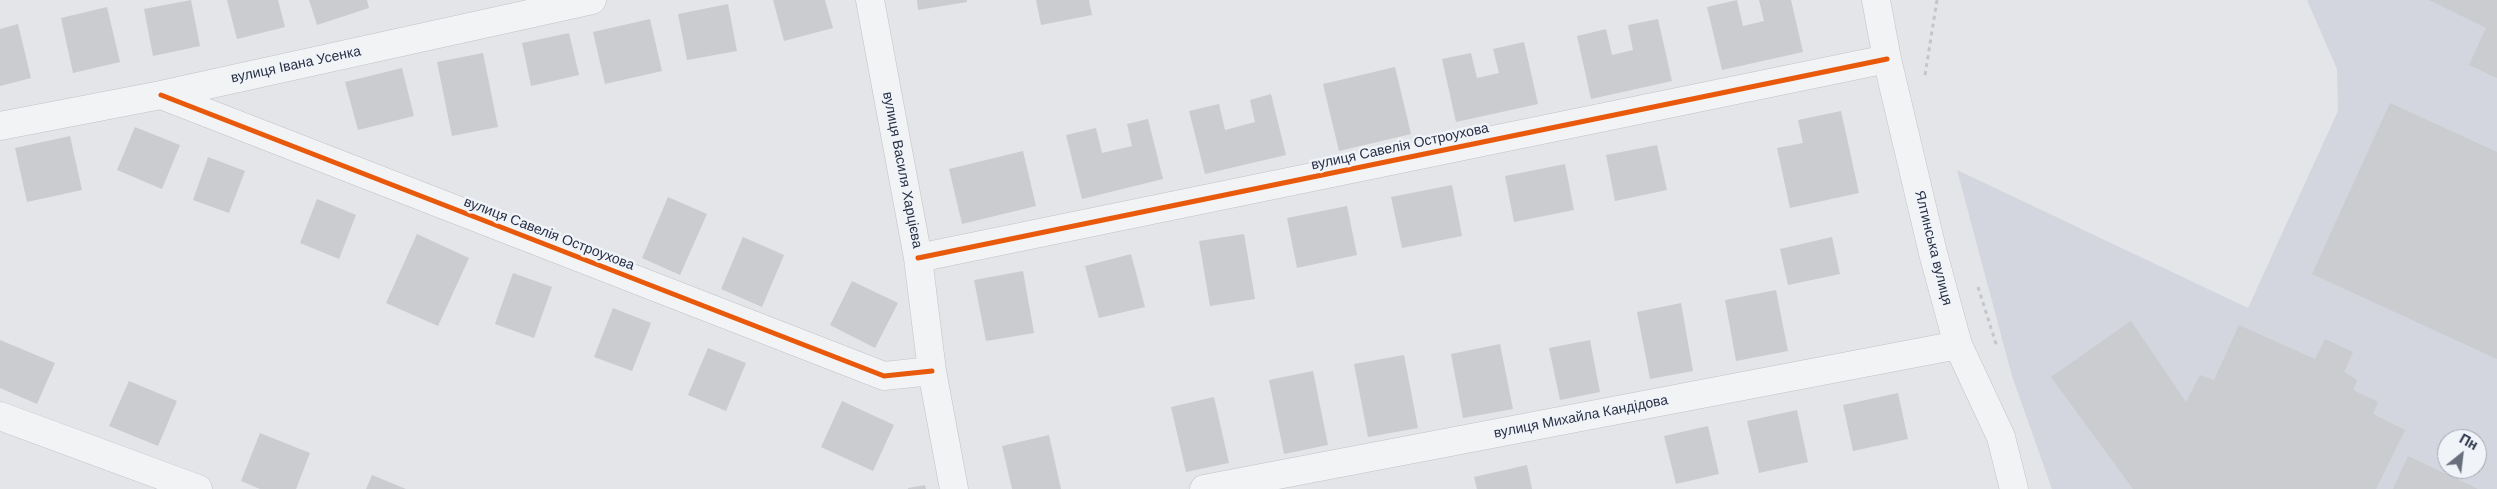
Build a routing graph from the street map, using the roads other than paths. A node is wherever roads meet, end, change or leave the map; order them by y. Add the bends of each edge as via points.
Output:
1 (592, 0) edge
2 (870, 0) edge
3 (1876, 0) edge
4 (1886, 58) junction
5 (161, 95) junction
6 (0, 126) edge
7 (918, 258) junction
8 (1958, 344) junction
9 (932, 371) junction
10 (0, 416) edge
11 (198, 489) edge
12 (954, 489) edge
13 (1204, 489) edge
14 (2014, 489) edge

1 - 5 street, вулиця Івана Усенка
2 - 7 street, вулиця Василя Харцієва
3 - 4 street, Ялтинська вулиця
4 - 7 street, вулиця Савелія Остроухова
4 - 8 street, Ялтинська вулиця
5 - 6 street, вулиця Івана Усенка
5 - 9 street, вулиця Савелія Остроухова via 884,376
7 - 9 street, вулиця Василя Харцієва
8 - 13 street, вулиця Михайла Кандідова
8 - 14 street, Ялтинська вулиця via 2001,437
9 - 12 street, вулиця Василя Харцієва
10 - 11 street

